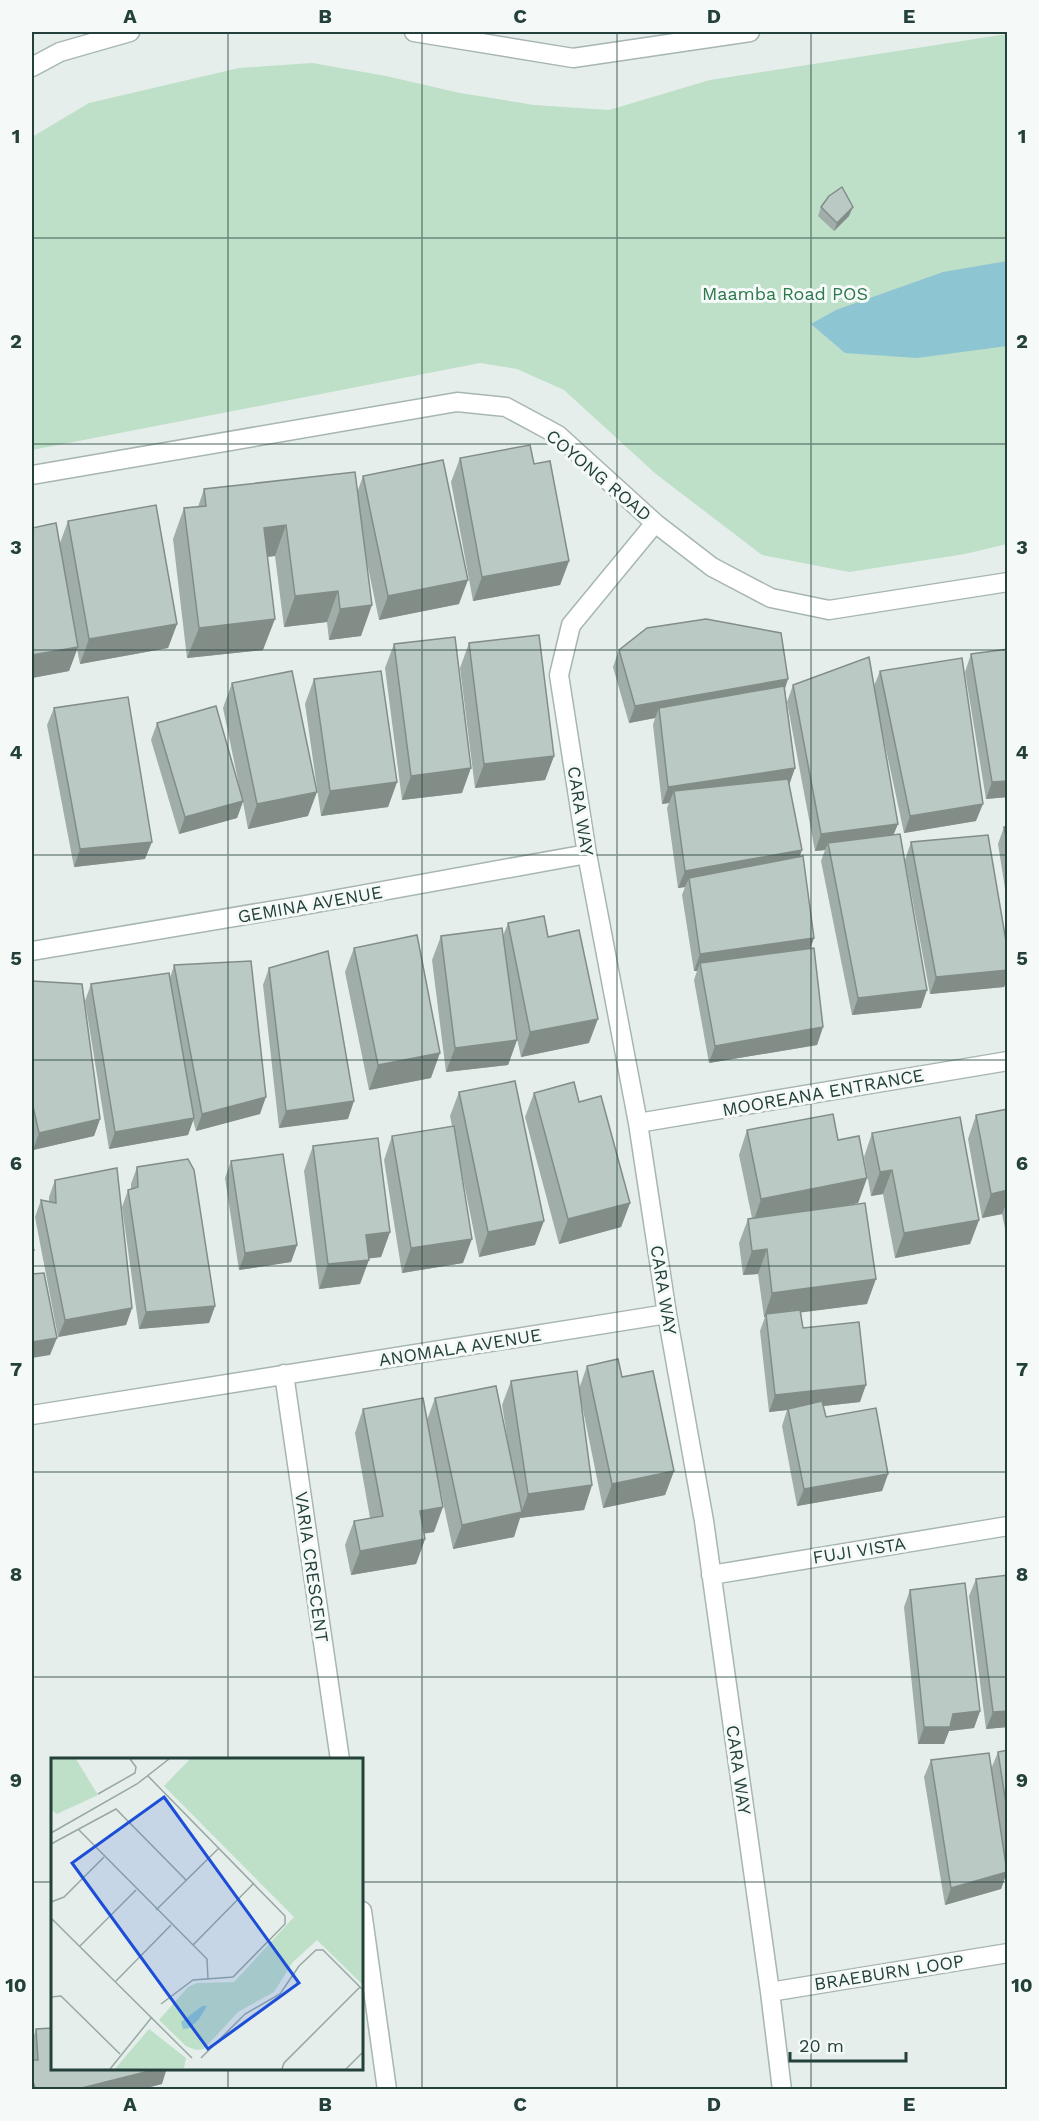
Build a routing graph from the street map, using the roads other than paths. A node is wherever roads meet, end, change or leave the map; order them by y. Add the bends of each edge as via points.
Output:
1 (130, 32) edge
2 (414, 32) edge
3 (750, 32) edge
4 (32, 67) edge
5 (32, 475) edge
6 (655, 523) junction
7 (1008, 582) edge
8 (587, 854) junction
9 (32, 951) edge
10 (1008, 1061) edge
11 (638, 1124) junction
12 (667, 1314) junction
13 (284, 1374) junction
14 (32, 1415) edge
15 (1008, 1526) edge
16 (711, 1575) junction
17 (340, 1758) edge
18 (363, 1918) edge
19 (1008, 1953) edge
20 (770, 1992) junction
21 (387, 2090) edge
22 (782, 2090) edge

1 - 4 street via 60,52
2 - 3 street via 573,58
5 - 6 street, COYONG ROAD via 458,402 506,407 558,435
6 - 7 street, COYONG ROAD via 712,567 771,598 829,610
6 - 8 street, CARA WAY via 571,625 559,675
8 - 9 street, GEMINA AVENUE
8 - 11 street, CARA WAY
10 - 11 street, MOOREANA ENTRANCE
11 - 12 street, CARA WAY
12 - 13 street, ANOMALA AVENUE
12 - 16 street, CARA WAY
13 - 14 street, ANOMALA AVENUE
13 - 17 street, VARIA CRESCENT
15 - 16 street, FUJI VISTA
16 - 20 street, CARA WAY
18 - 21 street
19 - 20 street, BRAEBURN LOOP
20 - 22 street, CARA WAY

